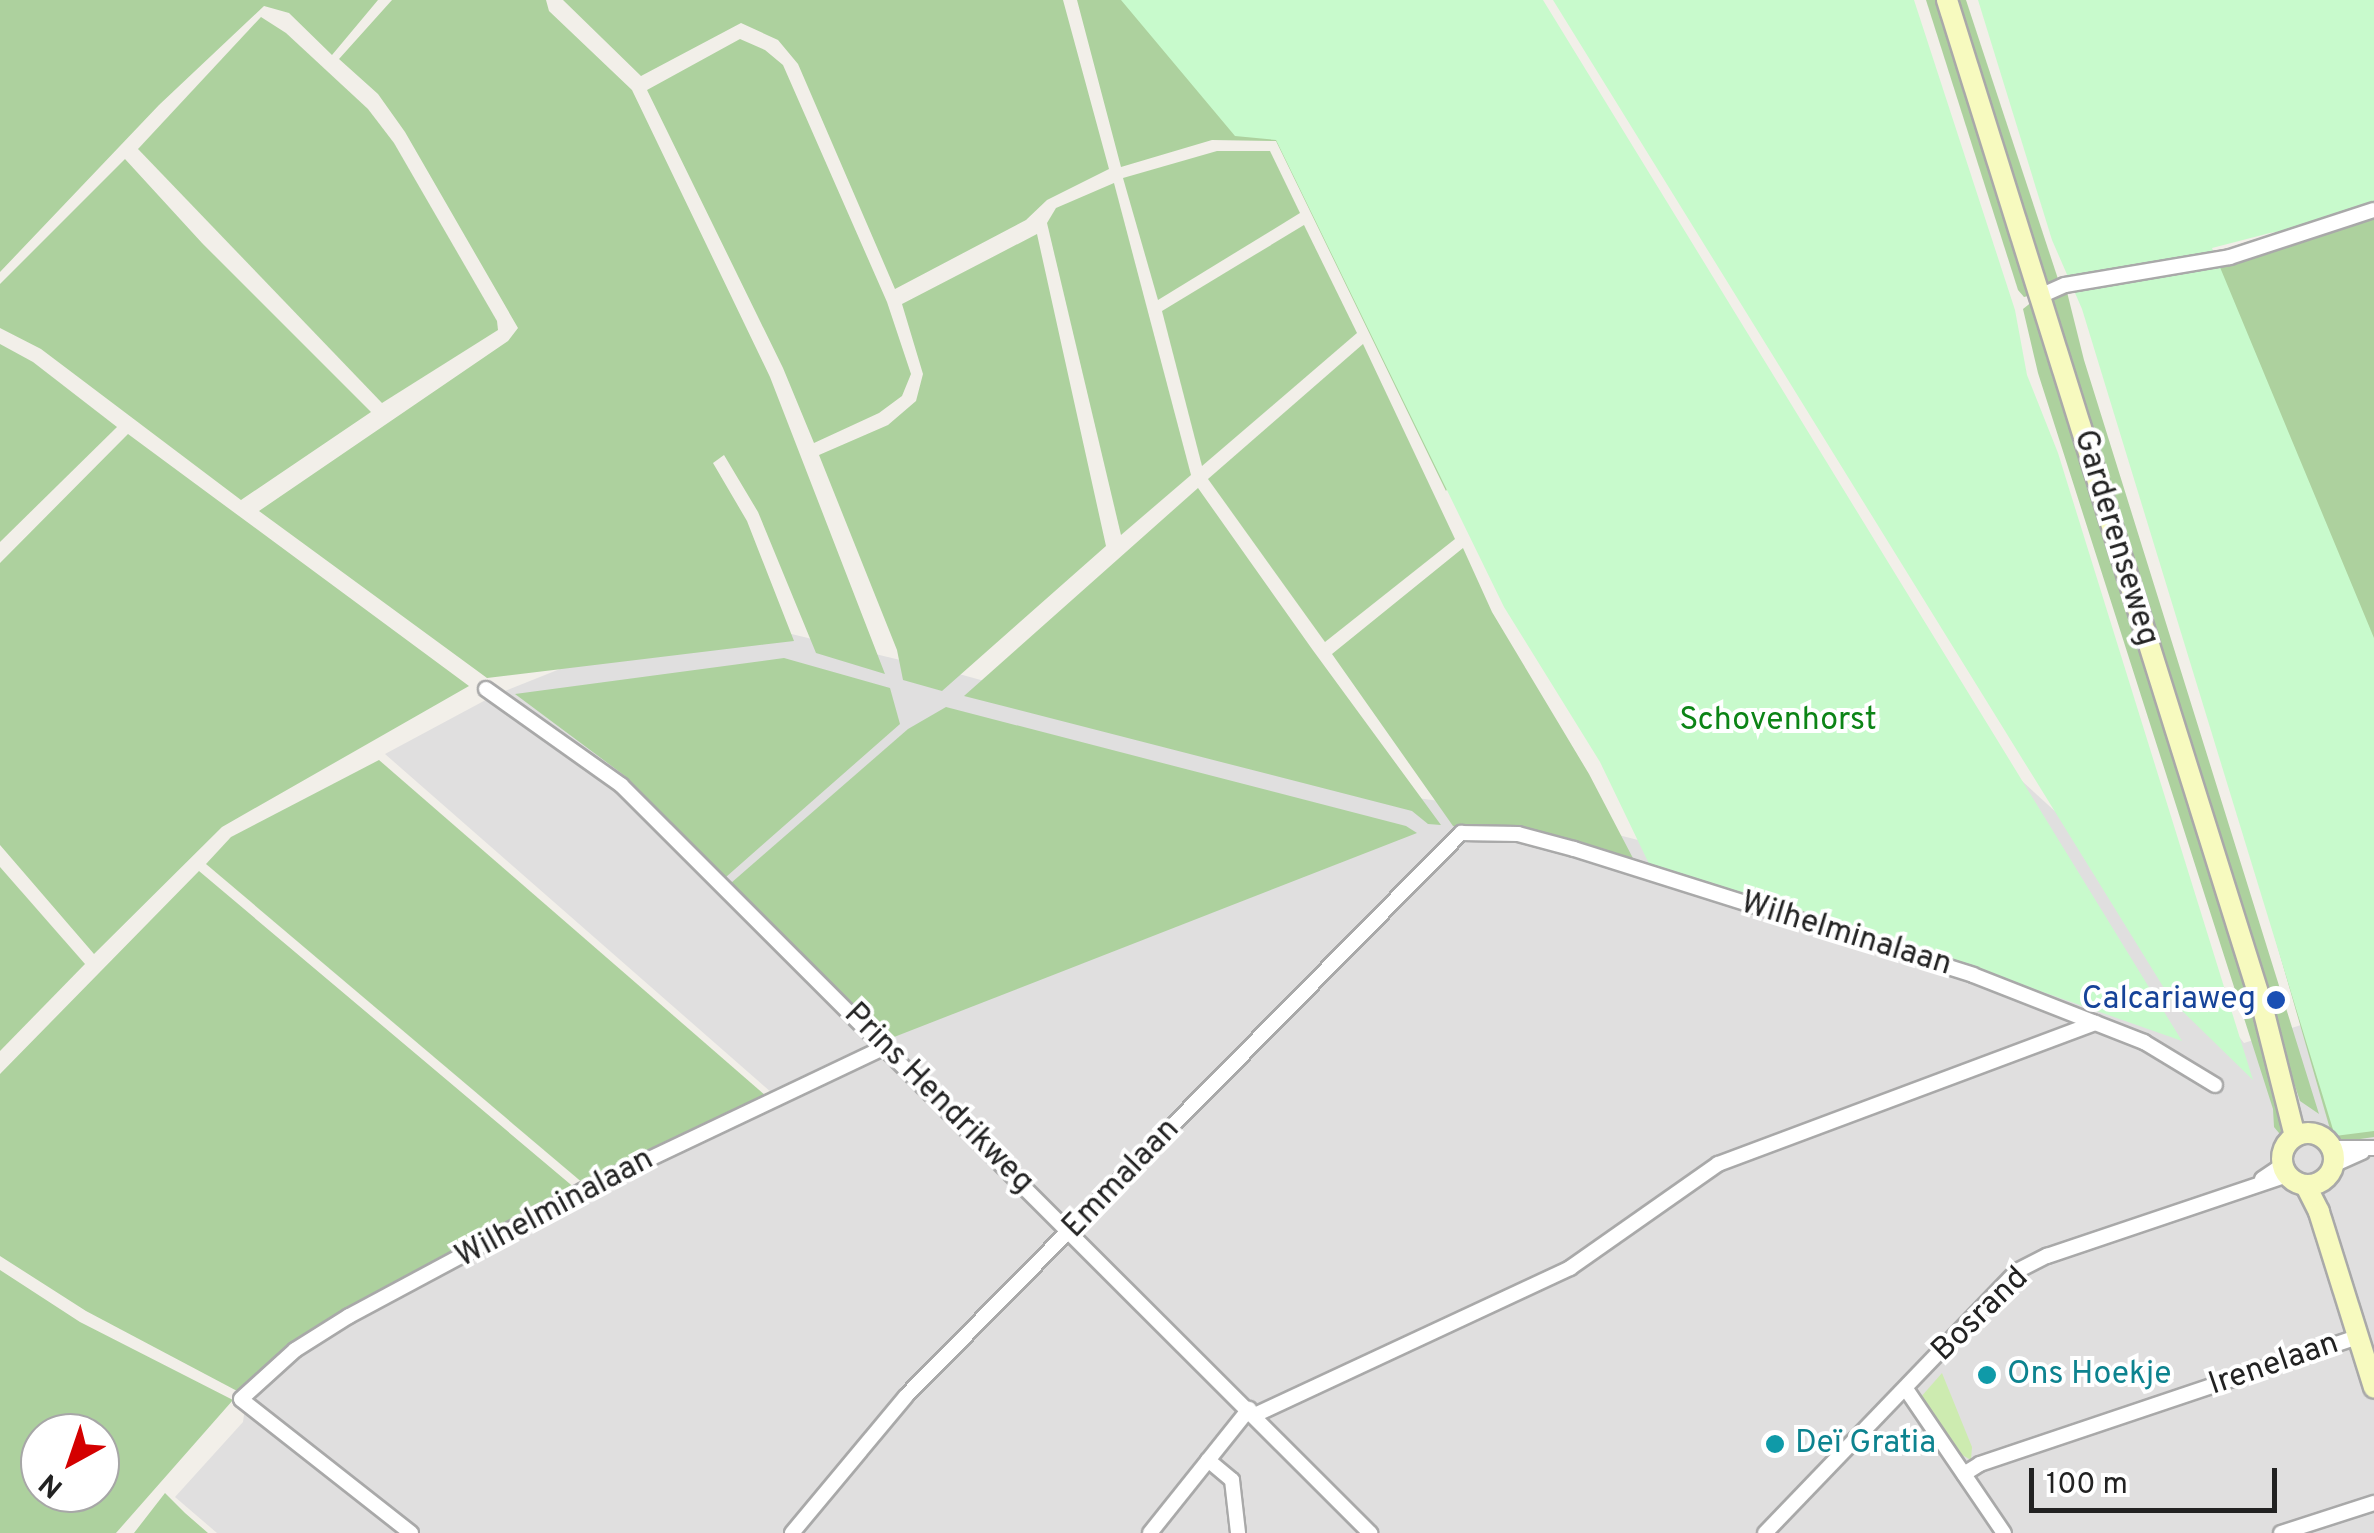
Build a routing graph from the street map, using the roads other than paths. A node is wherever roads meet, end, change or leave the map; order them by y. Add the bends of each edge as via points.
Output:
1 (1947, 0) edge
2 (2374, 210) edge
3 (2040, 296) junction
4 (486, 689) dead end
5 (1461, 833) joint
6 (2095, 1023) junction
7 (886, 1046) junction
8 (2215, 1086) dead end
9 (2300, 1134) junction
10 (2371, 1149) edge
11 (2334, 1156) junction
12 (2299, 1177) junction
13 (1072, 1230) junction
14 (2358, 1336) junction
15 (2374, 1388) edge
16 (1906, 1389) junction
17 (1252, 1412) junction
18 (1208, 1460) junction
19 (1964, 1474) junction
20 (2374, 1504) edge
21 (411, 1533) edge
22 (792, 1533) edge
23 (1150, 1533) edge
24 (1238, 1533) edge
25 (1370, 1533) edge
26 (1765, 1533) edge
27 (2004, 1533) edge
28 (2281, 1533) edge

1 - 3 main road, Garderenseweg
2 - 3 street via 2230,257 2065,285
3 - 9 main road, Garderenseweg
4 - 7 street, Prins Hendrikweg via 621,785
5 - 6 street, Wilhelminalaan via 1518,834 1574,849 1973,975
5 - 13 street, Emmalaan
6 - 8 street, Wilhelminalaan via 2144,1042
6 - 17 street via 1718,1164 1570,1268
7 - 13 street, Prins Hendrikweg
7 - 21 street, Wilhelminalaan via 584,1190 348,1316 296,1350 241,1399
9 - 11 main road via 2323,1137
9 - 12 main road via 2283,1151
10 - 11 street
11 - 12 main road
12 - 14 main road via 2319,1212
12 - 16 street, Bosrand via 2254,1186 2016,1271
13 - 17 street, Prins Hendrikweg
13 - 22 street, Emmalaan via 906,1396
14 - 15 main road
14 - 19 street, Irenelaan
16 - 19 street
16 - 26 street, Bosrand
17 - 18 street
17 - 25 street, Prins Hendrikweg
18 - 23 street
18 - 24 street via 1232,1480
19 - 27 street
20 - 28 street

